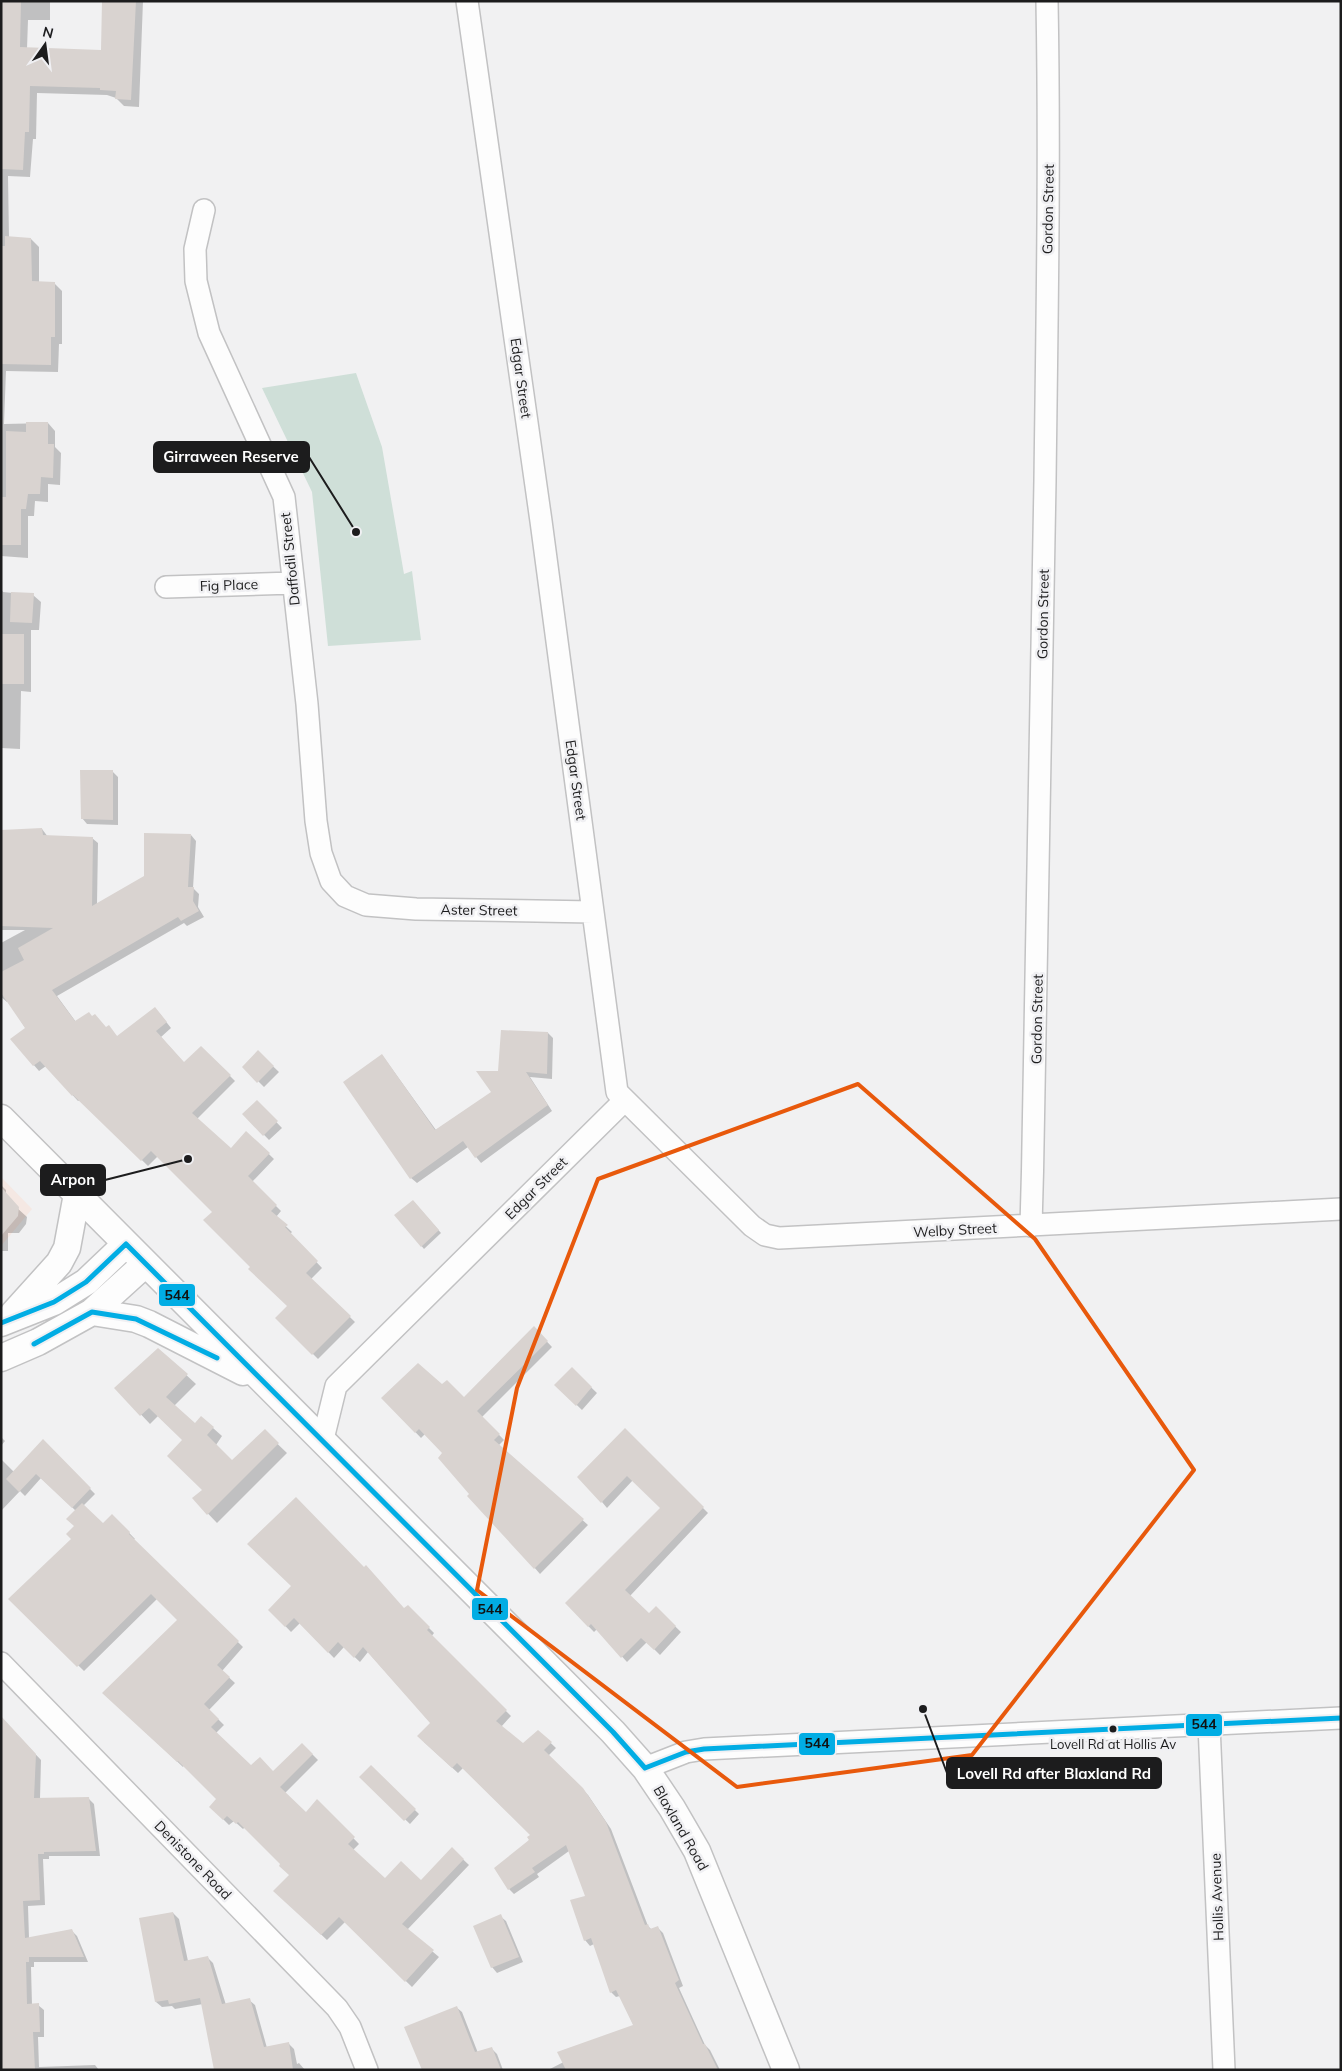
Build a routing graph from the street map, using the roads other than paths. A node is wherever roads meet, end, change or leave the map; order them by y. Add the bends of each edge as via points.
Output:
1 (467, 1) edge
2 (1047, 1) edge
3 (204, 210) dead end
4 (292, 583) junction
5 (166, 587) dead end
6 (366, 906) joint
7 (593, 912) junction
8 (624, 1101) junction
9 (1, 1118) edge
10 (77, 1194) junction
11 (1341, 1209) edge
12 (1031, 1226) junction
13 (126, 1244) junction
14 (145, 1264) junction
15 (92, 1312) junction
16 (4, 1322) edge
17 (1, 1358) edge
18 (270, 1386) junction
19 (323, 1439) junction
20 (1, 1663) edge
21 (1341, 1718) edge
22 (1209, 1725) junction
23 (645, 1768) junction
24 (368, 2070) edge
25 (786, 2070) edge
26 (1224, 2070) edge

1 - 7 street, Edgar Street via 542,521
2 - 12 street, Gordon Street via 1049,123 1043,636
3 - 4 street, Daffodil Street via 195,250 196,281 209,333 284,497
4 - 5 street, Fig Place
4 - 6 street, Daffodil Street via 321,853 331,881 345,896
6 - 7 street, Aster Street
7 - 8 street, Edgar Street via 616,1092
8 - 12 street, Welby Street via 765,1235 792,1239
8 - 19 street, Edgar Street via 336,1386
9 - 10 main road, Blaxland Road
10 - 13 main road, Blaxland Road
10 - 16 main road via 67,1248 59,1263
11 - 12 street, Welby Street
13 - 14 main road, Blaxland Road
13 - 16 main road via 86,1282 54,1302
14 - 15 main road
14 - 18 main road, Blaxland Road
15 - 17 main road
15 - 18 main road via 149,1324
18 - 19 main road, Blaxland Road
19 - 23 main road, Blaxland Road
20 - 24 street, Denistone Road via 337,2008 350,2027
21 - 22 street
22 - 23 street via 704,1749 686,1752
22 - 26 street, Hollis Avenue
23 - 25 main road, Blaxland Road via 697,1851

